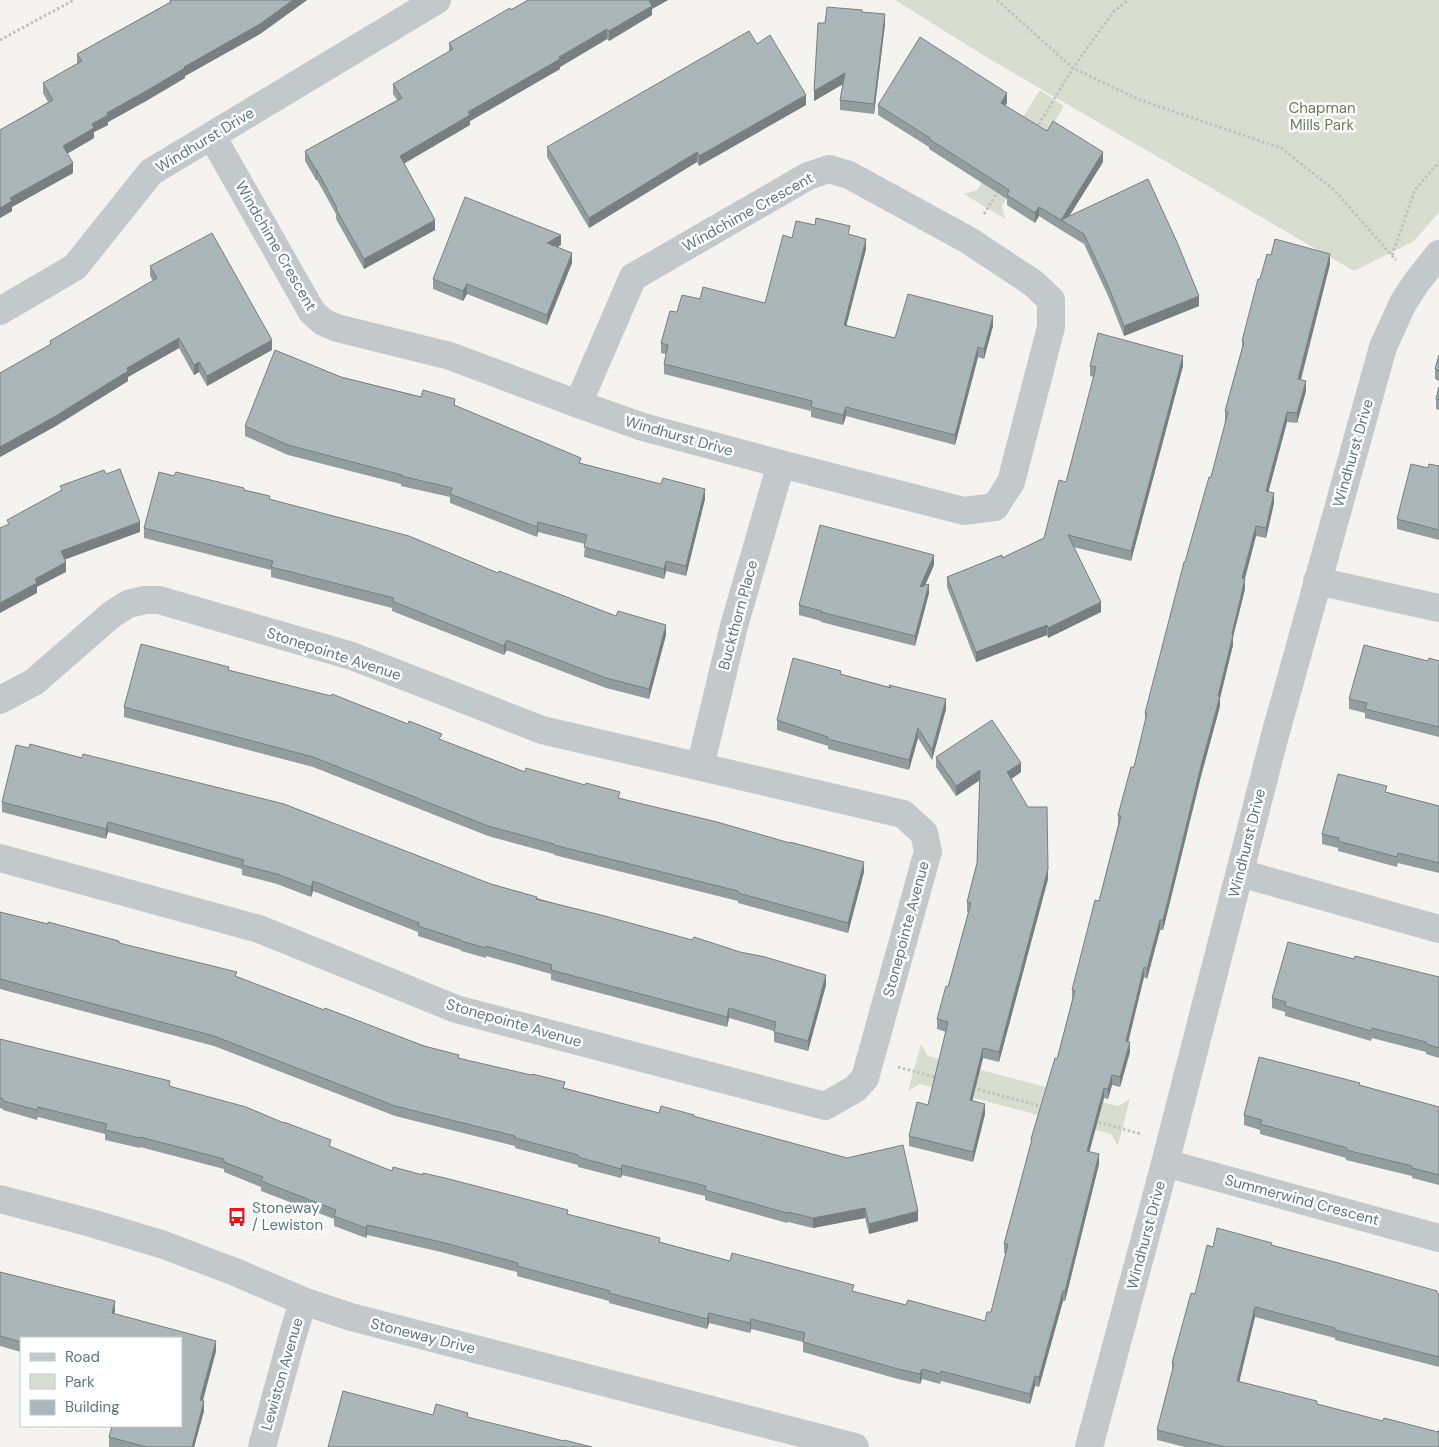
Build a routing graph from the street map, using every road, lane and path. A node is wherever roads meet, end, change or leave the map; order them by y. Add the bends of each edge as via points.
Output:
1 (74, 0) edge
2 (436, 0) edge
3 (997, 0) edge
4 (1128, 0) edge
5 (0, 40) edge
6 (1073, 68) junction
7 (1033, 134) edge
8 (212, 136) junction
9 (1439, 162) edge
10 (1003, 183) edge
11 (968, 240) junction
12 (1439, 254) edge
13 (1392, 256) junction
14 (1416, 283) junction
15 (0, 311) edge
16 (578, 404) junction
17 (781, 464) junction
18 (1317, 581) junction
19 (1439, 608) edge
20 (0, 700) edge
21 (700, 767) junction
22 (0, 858) edge
23 (1240, 874) junction
24 (1439, 929) edge
25 (870, 1059) junction
26 (940, 1079) edge
27 (969, 1087) edge
28 (1046, 1108) edge
29 (1085, 1118) edge
30 (1167, 1152) junction
31 (0, 1199) edge
32 (1439, 1238) edge
33 (303, 1301) junction
34 (262, 1447) edge
35 (855, 1447) edge
36 (1089, 1447) edge

1 - 5 path
2 - 8 street, Windhurst Drive
3 - 6 path
4 - 6 path via 1113,12
6 - 7 path
6 - 13 path via 1140,100 1281,148 1332,188
8 - 15 street, Windhurst Drive via 151,172 75,267
8 - 16 street, Windchime Crescent via 312,312 323,322 450,356
9 - 13 path via 1415,190
10 - 11 path
11 - 16 street, Windchime Crescent via 849,175 829,169 808,176 633,277
11 - 17 street, Windchime Crescent via 1033,283 1051,300 1051,327 1011,482 994,507 964,511
12 - 14 street, Windhurst Drive
13 - 14 path
14 - 18 street, Windhurst Drive via 1403,303 1383,348
16 - 17 street, Windhurst Drive via 643,427
17 - 21 street, Buckthorn Place via 734,626
18 - 19 street
18 - 23 street, Windhurst Drive
20 - 21 street, Stonepointe Avenue via 34,682 128,604 159,600 352,656 542,730
21 - 25 street, Stonepointe Avenue via 903,814 924,833 928,851
22 - 25 street, Stonepointe Avenue via 259,929 456,1009 825,1106 855,1089 865,1078
23 - 24 street
23 - 30 street, Windhurst Drive
25 - 26 path
27 - 28 path
29 - 30 path
30 - 32 street, Summerwind Crescent
30 - 36 street, Windhurst Drive
31 - 33 street, Stoneway Drive via 164,1245
33 - 34 street, Lewiston Avenue
33 - 35 street, Stoneway Drive via 351,1317

